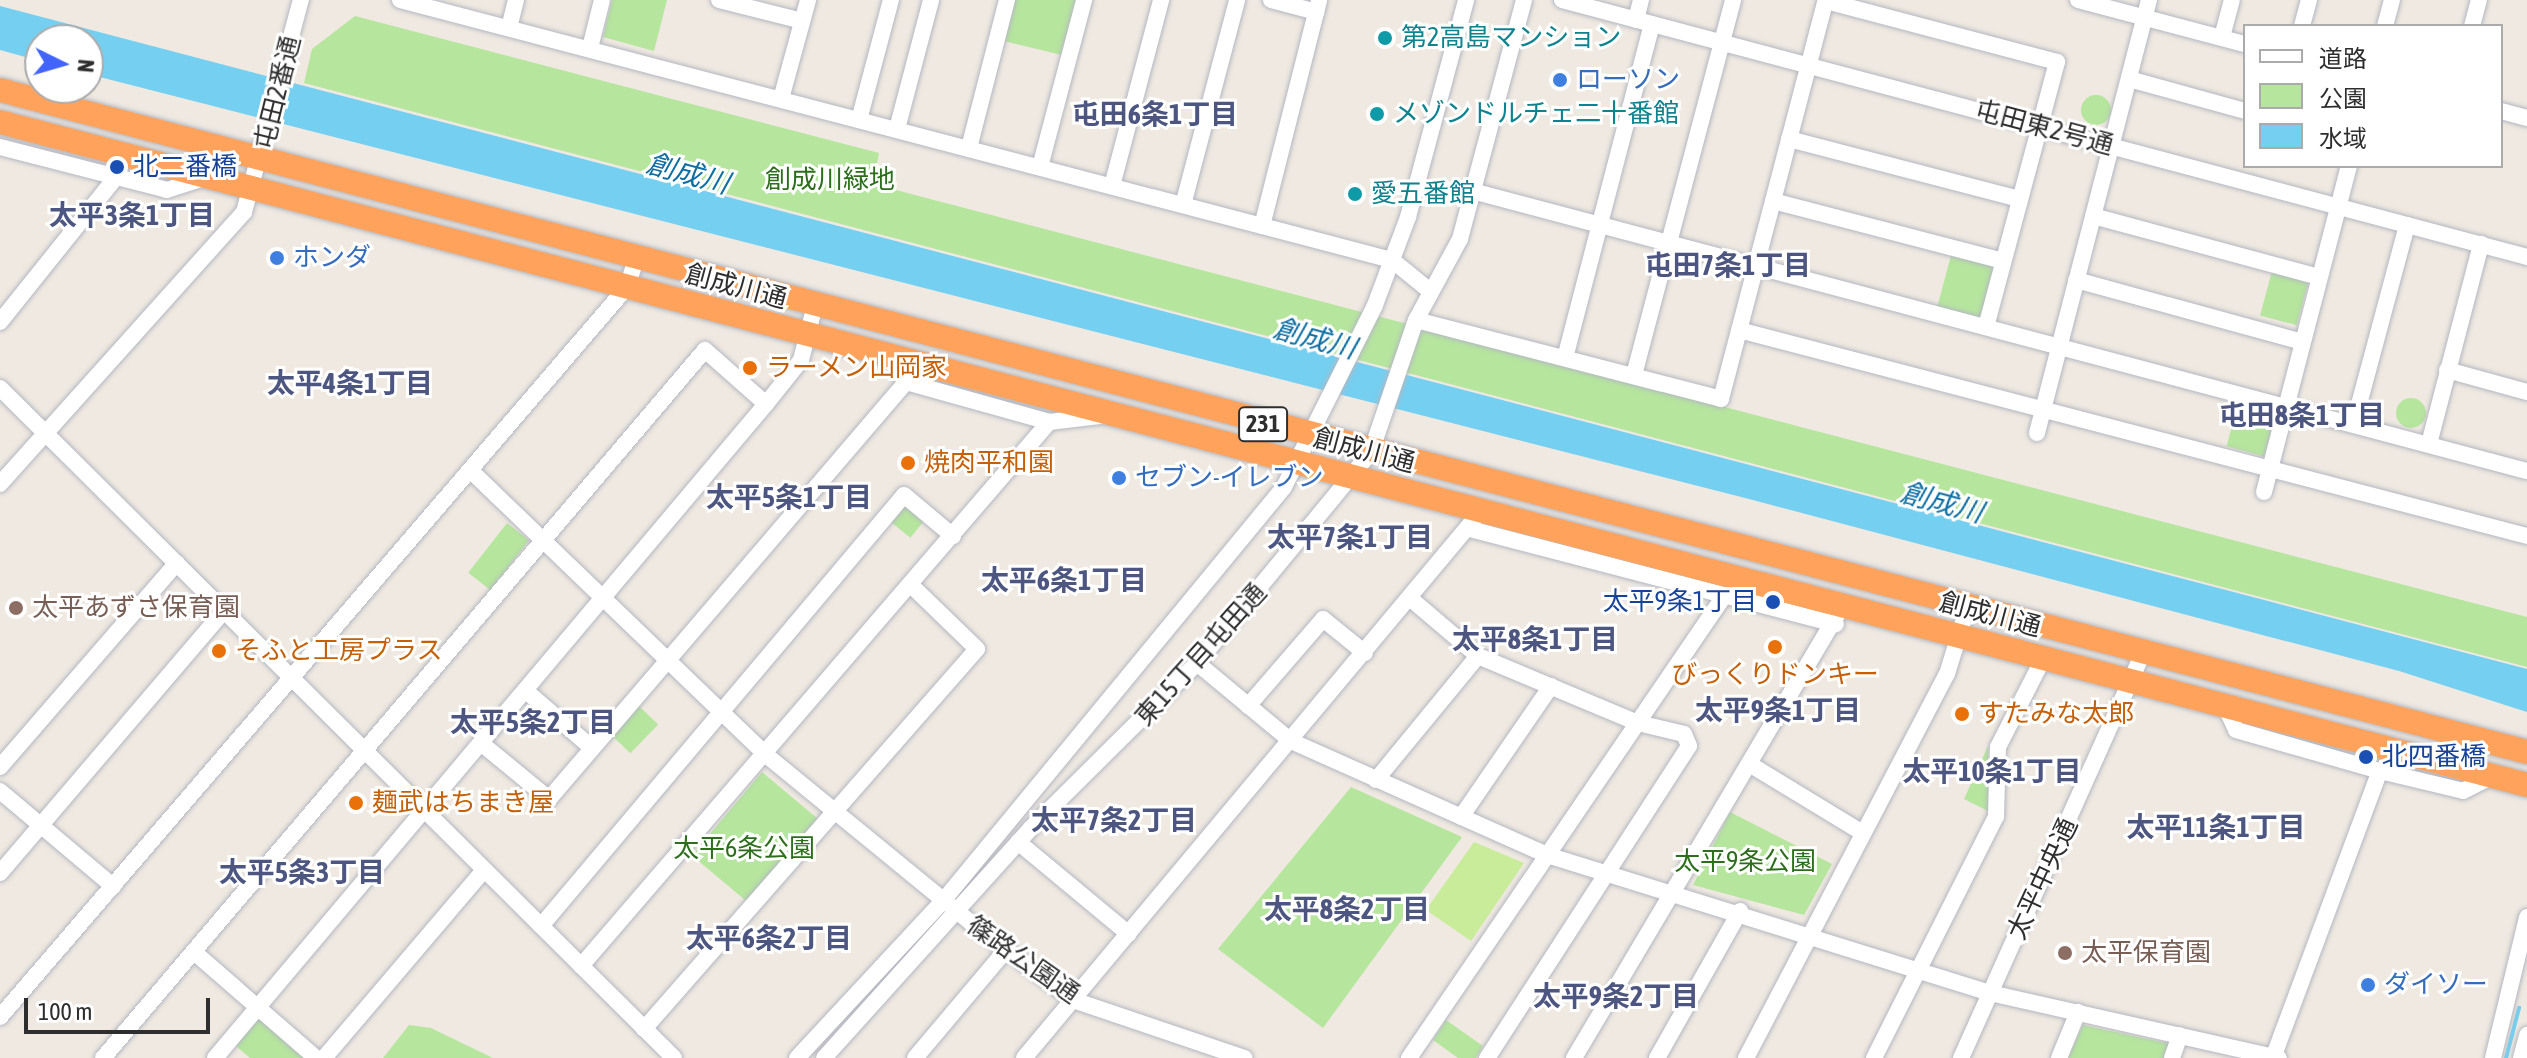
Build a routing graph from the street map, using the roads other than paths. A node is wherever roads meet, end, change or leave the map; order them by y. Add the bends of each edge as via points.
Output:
1 (301, 0) edge
2 (400, 0) edge
3 (516, 0) edge
4 (602, 0) edge
5 (719, 0) edge
6 (808, 0) edge
7 (891, 0) edge
8 (931, 0) edge
9 (1007, 0) edge
10 (1084, 0) edge
11 (1161, 0) edge
12 (1237, 0) edge
13 (1271, 0) edge
14 (1466, 0) edge
15 (1524, 0) edge
16 (1562, 0) edge
17 (1641, 0) edge
18 (1733, 0) edge
19 (2078, 0) edge
20 (2149, 0) edge
21 (2232, 0) edge
22 (2309, 0) edge
23 (2392, 0) edge
24 (2479, 0) edge
25 (1826, 1) edge
26 (440, 4) edge
27 (1318, 6) edge
28 (2145, 17) junction
29 (802, 21) junction
30 (1644, 22) junction
31 (2303, 24) edge
32 (2386, 24) edge
33 (2473, 24) edge
34 (509, 28) junction
35 (2222, 37) junction
36 (1722, 42) junction
37 (2243, 43) edge
38 (590, 48) junction
39 (1809, 66) junction
40 (2129, 79) junction
41 (0, 90) edge
42 (781, 99) junction
43 (2243, 110) edge
44 (2503, 112) edge
45 (2527, 118) edge
46 (859, 120) junction
47 (0, 122) edge
48 (2039, 127) junction
49 (897, 129) junction
50 (1789, 139) junction
51 (2111, 146) junction
52 (969, 148) junction
53 (2, 150) edge
54 (262, 158) junction
55 (1040, 167) junction
56 (2348, 168) edge
57 (117, 176) junction
58 (211, 176) junction
59 (1112, 186) junction
60 (254, 187) junction
61 (1476, 192) junction
62 (2019, 199) junction
63 (1773, 201) junction
64 (1183, 205) junction
65 (2338, 206) junction
66 (2093, 216) junction
67 (1599, 225) junction
68 (2407, 225) junction
69 (1262, 226) junction
70 (1669, 243) junction
71 (2481, 244) junction
72 (637, 257) junction
73 (2527, 257) edge
74 (1392, 260) junction
75 (2003, 261) junction
76 (1756, 265) junction
77 (2319, 277) junction
78 (2076, 280) junction
79 (627, 287) junction
80 (1430, 291) junction
81 (815, 305) junction
82 (1416, 320) junction
83 (0, 322) edge
84 (1986, 327) junction
85 (1739, 330) junction
86 (808, 334) junction
87 (2302, 342) junction
88 (2059, 346) junction
89 (886, 355) junction
90 (1565, 358) junction
91 (2447, 370) junction
92 (1634, 375) junction
93 (906, 382) junction
94 (0, 388) edge
95 (2527, 392) edge
96 (766, 404) junction
97 (2285, 406) junction
98 (2043, 408) junction
99 (1113, 414) junction
100 (1049, 422) junction
101 (2354, 423) junction
102 (46, 433) junction
103 (2037, 433) dead end
104 (1312, 437) junction
105 (2429, 444) junction
106 (1371, 452) junction
107 (1298, 462) junction
108 (2269, 469) junction
109 (470, 470) junction
110 (2527, 471) edge
111 (1351, 477) junction
112 (0, 484) edge
113 (2264, 492) dead end
114 (1476, 520) junction
115 (953, 536) junction
116 (2527, 536) edge
117 (541, 543) junction
118 (177, 563) junction
119 (911, 585) junction
120 (1724, 596) junction
121 (1411, 599) junction
122 (603, 600) junction
123 (1967, 609) junction
124 (225, 610) junction
125 (1839, 615) junction
126 (1959, 637) junction
127 (1365, 653) junction
128 (2142, 655) junction
129 (1478, 656) junction
130 (669, 658) junction
131 (2043, 659) junction
132 (1197, 663) junction
133 (291, 677) junction
134 (2132, 682) junction
135 (1551, 686) junction
136 (526, 691) junction
137 (1248, 706) junction
138 (2225, 706) junction
139 (722, 711) junction
140 (1638, 723) junction
141 (1291, 741) junction
142 (481, 743) junction
143 (592, 748) junction
144 (364, 750) junction
145 (2527, 752) edge
146 (766, 755) junction
147 (1751, 765) junction
148 (0, 767) edge
149 (2380, 771) junction
150 (2492, 776) junction
151 (1376, 780) junction
152 (2527, 785) edge
153 (0, 791) edge
154 (424, 811) junction
155 (835, 812) junction
156 (1461, 817) junction
157 (41, 826) junction
158 (1863, 833) junction
159 (1018, 842) junction
160 (1547, 855) junction
161 (484, 870) junction
162 (1607, 872) junction
163 (0, 873) edge
164 (113, 886) junction
165 (1674, 892) junction
166 (943, 901) junction
167 (1740, 911) junction
168 (958, 914) junction
169 (2527, 917) edge
170 (541, 926) junction
171 (1129, 934) junction
172 (1810, 935) junction
173 (1006, 950) junction
174 (194, 952) junction
175 (581, 966) junction
176 (1919, 968) junction
177 (1990, 993) junction
178 (1073, 1000) junction
179 (258, 1007) junction
180 (2078, 1012) junction
181 (0, 1017) edge
182 (644, 1029) junction
183 (2180, 1035) junction
184 (2527, 1035) edge
185 (103, 1058) edge
186 (215, 1058) edge
187 (316, 1058) edge
188 (324, 1058) edge
189 (674, 1058) edge
190 (797, 1058) edge
191 (824, 1058) edge
192 (915, 1058) edge
193 (1024, 1058) edge
194 (1244, 1058) edge
195 (1409, 1058) edge
196 (1487, 1058) edge
197 (1574, 1058) edge
198 (1657, 1058) edge
199 (1746, 1058) edge
200 (1874, 1058) edge
201 (1961, 1058) edge
202 (2059, 1058) edge
203 (2172, 1058) edge
204 (2275, 1058) edge
205 (2493, 1058) edge
206 (2521, 1058) edge

1 - 54 street, 屯田2番通 via 265,129
2 - 26 street
3 - 34 street
4 - 38 street
5 - 29 street
6 - 29 street
7 - 46 street
8 - 49 street
9 - 52 street
10 - 55 street
11 - 59 street
12 - 64 street
13 - 27 street
14 - 74 street, 東15丁目屯田通
15 - 61 street, 東15丁目屯田通
16 - 30 street, 屯田東2号通
17 - 30 street
18 - 36 street
19 - 28 street
20 - 28 street
21 - 35 street
22 - 31 street
23 - 32 street
24 - 33 street
25 - 39 street
25 - 48 street via 2057,62
26 - 34 street
27 - 69 street
28 - 35 street
28 - 40 street
29 - 42 street
30 - 36 street, 屯田東2号通
30 - 67 street
34 - 38 street
35 - 37 street
36 - 39 street, 屯田東2号通
36 - 70 street
38 - 42 street
39 - 48 street, 屯田東2号通
39 - 50 street
40 - 43 street
40 - 51 street
41 - 54 highway, 創成川通 / 231
42 - 46 street
44 - 45 street
46 - 49 street
47 - 58 highway, 創成川通 / 231
48 - 51 street, 屯田東2号通
48 - 62 street
49 - 52 street
50 - 62 street
50 - 63 street
51 - 65 street, 屯田東2号通
51 - 66 street
52 - 55 street
53 - 57 street
54 - 60 street, 屯田2番通
54 - 72 highway, 創成川通 / 231
55 - 59 street
56 - 65 street
57 - 58 street via 167,190
57 - 83 street
58 - 60 highway, 創成川通 / 231
59 - 64 street
60 - 79 highway, 創成川通 / 231
60 - 102 street, 屯田2番通 via 244,212
61 - 67 street
61 - 80 street, 東15丁目屯田通 via 1460,239
62 - 75 street
63 - 75 street
63 - 76 street
64 - 69 street
65 - 68 street, 屯田東2号通
65 - 77 street
66 - 77 street
66 - 78 street
67 - 70 street
67 - 90 street
68 - 71 street, 屯田東2号通
68 - 101 street
69 - 74 street
70 - 76 street
70 - 92 street
71 - 73 street, 屯田東2号通
71 - 91 street
72 - 79 street
72 - 81 highway, 創成川通 / 231
74 - 80 street
74 - 104 street, 東15丁目屯田通
75 - 84 street
76 - 84 street
76 - 85 street
77 - 87 street
78 - 87 street
78 - 88 street
79 - 86 highway, 創成川通 / 231
79 - 109 street
80 - 82 street, 東15丁目屯田通
81 - 86 street
81 - 104 highway, 創成川通 / 231
82 - 90 street
82 - 106 street, 東15丁目屯田通
84 - 88 street
85 - 92 street via 1721,399
85 - 98 street
86 - 89 highway, 創成川通 / 231
86 - 96 street via 801,360
87 - 97 street
88 - 97 street
88 - 98 street
89 - 93 street
89 - 99 highway, 創成川通 / 231
90 - 92 street
91 - 95 street
91 - 105 street
93 - 100 street
93 - 130 street
94 - 102 street
96 - 117 street via 705,350
96 - 122 street
97 - 101 street
97 - 108 street
98 - 103 street
98 - 108 street
99 - 100 street
99 - 107 highway, 創成川通 / 231
100 - 115 street
101 - 105 street
102 - 112 street, 屯田2番通
102 - 118 street
104 - 106 highway, 創成川通 / 231
104 - 107 street, 東15丁目屯田通
105 - 110 street
106 - 111 street, 東15丁目屯田通
106 - 123 highway, 創成川通 / 231
107 - 111 highway, 創成川通 / 231
107 - 166 street, 東15丁目屯田通 via 1252,534
108 - 113 street
108 - 116 street
109 - 117 street, 篠路公園通
109 - 133 street
111 - 114 highway, 創成川通 / 231
111 - 132 street, 東15丁目屯田通
114 - 120 street
114 - 121 street
114 - 125 highway, 創成川通 / 231
115 - 119 street
115 - 139 street via 904,495
117 - 122 street, 篠路公園通
117 - 144 street
118 - 124 street
118 - 148 street
119 - 146 street
119 - 155 street via 977,649
120 - 125 street
120 - 140 street
121 - 127 street
121 - 129 street
122 - 130 street, 篠路公園通
122 - 136 street
123 - 126 street
123 - 128 highway, 創成川通 / 231
124 - 133 street
124 - 157 street
125 - 126 highway, 創成川通 / 231
125 - 147 street
126 - 131 highway, 創成川通 / 231
126 - 158 street
127 - 137 street via 1323,619
127 - 141 street
128 - 134 street, 太平中央通
128 - 145 highway, 創成川通 / 231
129 - 135 street
129 - 151 street
130 - 139 street, 篠路公園通
130 - 143 street
131 - 134 highway, 創成川通 / 231
131 - 176 street via 1998,747 1996,817
132 - 137 street
132 - 159 street, 東15丁目屯田通
133 - 144 street
133 - 164 street
134 - 138 highway, 創成川通 / 231
134 - 177 street, 太平中央通
135 - 140 street
135 - 156 street
136 - 142 street
136 - 143 street
137 - 141 street
138 - 149 street via 2236,730
138 - 150 highway, 創成川通 / 231
139 - 146 street, 篠路公園通
139 - 170 street
140 - 160 street
140 - 162 street via 1684,734 1689,746
141 - 151 street
141 - 171 street
142 - 143 street via 549,799
142 - 154 street
144 - 154 street
144 - 174 street
146 - 155 street, 篠路公園通
146 - 175 street
147 - 158 street
147 - 165 street
149 - 150 street via 2463,791
149 - 204 street
150 - 152 highway, 創成川通 / 231
151 - 156 street
153 - 157 street
154 - 161 street
154 - 179 street
155 - 166 street, 篠路公園通
155 - 182 street
156 - 160 street
157 - 163 street
157 - 164 street
158 - 172 street
159 - 168 street, 東15丁目屯田通
159 - 171 street
160 - 162 street
160 - 195 street
161 - 170 street
161 - 188 street
162 - 165 street
162 - 196 street
164 - 181 street
165 - 167 street
165 - 197 street
166 - 168 street, 篠路公園通
166 - 190 street, 東15丁目屯田通
167 - 172 street
167 - 198 street
168 - 173 street, 篠路公園通
168 - 191 street, 東15丁目屯田通
169 - 205 street
170 - 175 street
171 - 178 street
172 - 176 street
172 - 199 street
173 - 178 street, 篠路公園通
173 - 192 street
174 - 179 street
174 - 185 street
175 - 182 street
176 - 177 street
176 - 200 street
177 - 180 street
177 - 201 street, 太平中央通
178 - 193 street
178 - 194 street, 篠路公園通
179 - 186 street
179 - 187 street
180 - 183 street
180 - 202 street
182 - 189 street
183 - 203 street
183 - 204 street
184 - 206 street

